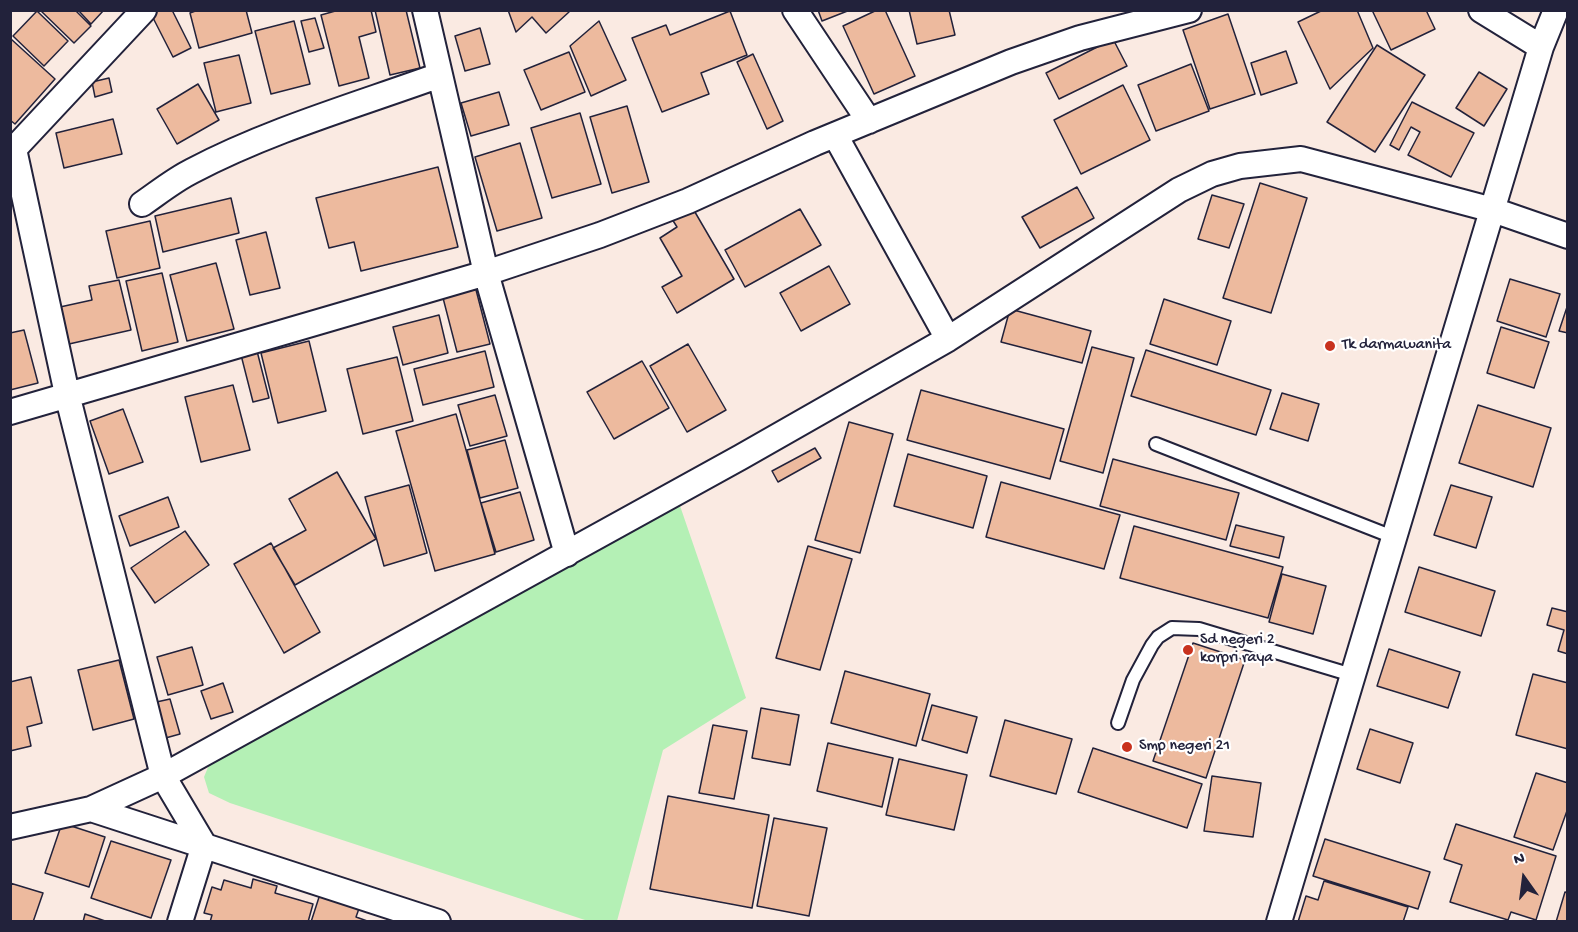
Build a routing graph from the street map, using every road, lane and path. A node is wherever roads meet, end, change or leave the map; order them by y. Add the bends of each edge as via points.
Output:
1 (144, 10) edge
2 (426, 10) edge
3 (795, 10) edge
4 (1189, 10) edge
5 (1481, 10) edge
6 (1556, 10) edge
7 (1144, 15) edge
8 (1542, 47) junction
9 (440, 75) junction
10 (869, 121) junction
11 (835, 135) junction
12 (12, 148) edge
13 (142, 204) dead end
14 (1493, 210) junction
15 (1568, 236) edge
16 (486, 273) junction
17 (948, 339) junction
18 (67, 394) junction
19 (10, 412) edge
20 (1156, 444) dead end
21 (1393, 537) junction
22 (567, 554) junction
23 (1352, 675) junction
24 (1118, 723) dead end
25 (163, 776) junction
26 (91, 809) junction
27 (10, 827) edge
28 (204, 845) junction
29 (180, 921) edge
30 (438, 921) edge
31 (1279, 921) edge

1 - 12 street
2 - 9 street
3 - 10 street
4 - 7 street
5 - 8 street
6 - 8 street
7 - 10 street via 1011,62
8 - 14 street
9 - 13 street via 231,153 190,172
9 - 16 street
10 - 11 street
11 - 16 street via 688,201
11 - 17 street
12 - 18 street
14 - 15 street
14 - 17 street via 1301,159 1240,166 1179,190
14 - 21 street
16 - 18 street
16 - 22 street
17 - 22 street
18 - 19 street
18 - 25 street
20 - 21 lane
21 - 23 street
22 - 25 street
23 - 24 lane via 1199,629 1172,628 1152,645 1133,680
23 - 31 street
25 - 26 street
25 - 28 street
26 - 27 street
26 - 28 street
28 - 29 street
28 - 30 street

